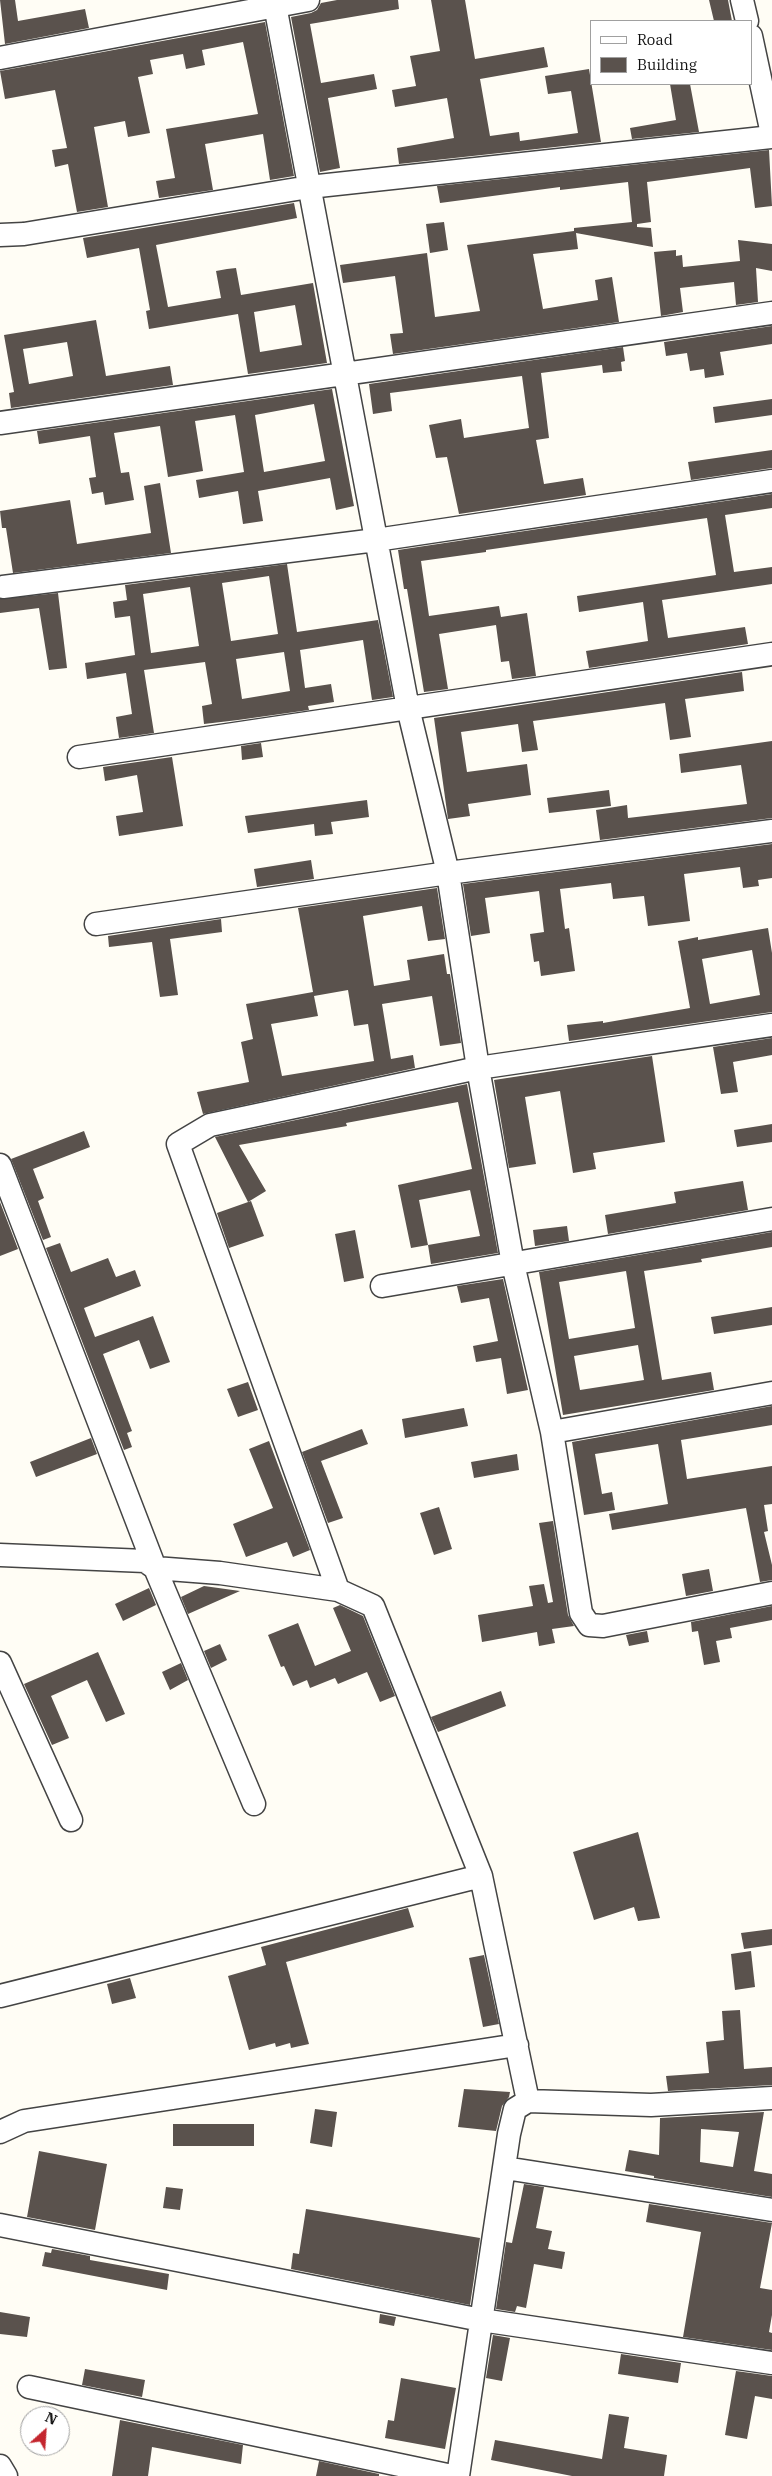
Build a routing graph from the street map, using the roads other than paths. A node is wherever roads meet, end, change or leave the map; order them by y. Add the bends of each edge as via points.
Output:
1 (308, 0) edge
2 (742, 0) edge
3 (275, 3) edge
4 (747, 20) edge
5 (752, 41) edge
6 (0, 58) edge
7 (772, 136) edge
8 (309, 187) junction
9 (0, 235) edge
10 (772, 313) edge
11 (346, 373) junction
12 (0, 423) edge
13 (772, 481) edge
14 (376, 540) junction
15 (3, 587) dead end
16 (772, 654) edge
17 (408, 708) junction
18 (79, 757) dead end
19 (772, 831) edge
20 (448, 872) junction
21 (96, 924) dead end
22 (772, 1025) edge
23 (478, 1068) junction
24 (0, 1165) edge
25 (772, 1219) edge
26 (514, 1264) junction
27 (382, 1286) dead end
28 (772, 1394) edge
29 (552, 1432) junction
30 (0, 1555) edge
31 (155, 1568) junction
32 (338, 1590) junction
33 (772, 1593) edge
34 (0, 1663) edge
35 (254, 1804) dead end
36 (71, 1820) dead end
37 (481, 1876) junction
38 (0, 1996) edge
39 (517, 2045) junction
40 (772, 2098) edge
41 (528, 2101) junction
42 (0, 2132) edge
43 (505, 2168) junction
44 (772, 2210) edge
45 (0, 2225) edge
46 (481, 2320) junction
47 (772, 2363) edge
48 (29, 2387) dead end
49 (0, 2466) edge
50 (6, 2476) edge
51 (452, 2476) edge
52 (458, 2476) edge

1 - 3 street
2 - 4 street
3 - 6 street
3 - 8 street
5 - 7 street
7 - 8 street
8 - 9 street via 24,234
8 - 11 street
10 - 11 street
11 - 12 street
11 - 14 street
13 - 14 street
14 - 15 street
14 - 17 street
16 - 17 street
17 - 18 street
17 - 20 street
19 - 20 street
20 - 21 street
20 - 23 street
22 - 23 street
23 - 26 street
23 - 32 street via 210,1125 178,1144
24 - 31 street
25 - 26 street
26 - 27 street
26 - 29 street
28 - 29 street
29 - 33 street via 581,1613 589,1625 603,1626
30 - 31 street via 145,1561
31 - 32 street via 220,1573
31 - 35 street
32 - 37 street via 373,1606
34 - 36 street
37 - 38 street
37 - 39 street
39 - 41 street
39 - 42 street via 24,2121
40 - 41 street via 651,2105
41 - 43 street via 515,2109
43 - 44 street
43 - 46 street
45 - 46 street
46 - 47 street
46 - 52 street
48 - 51 street
49 - 50 street

